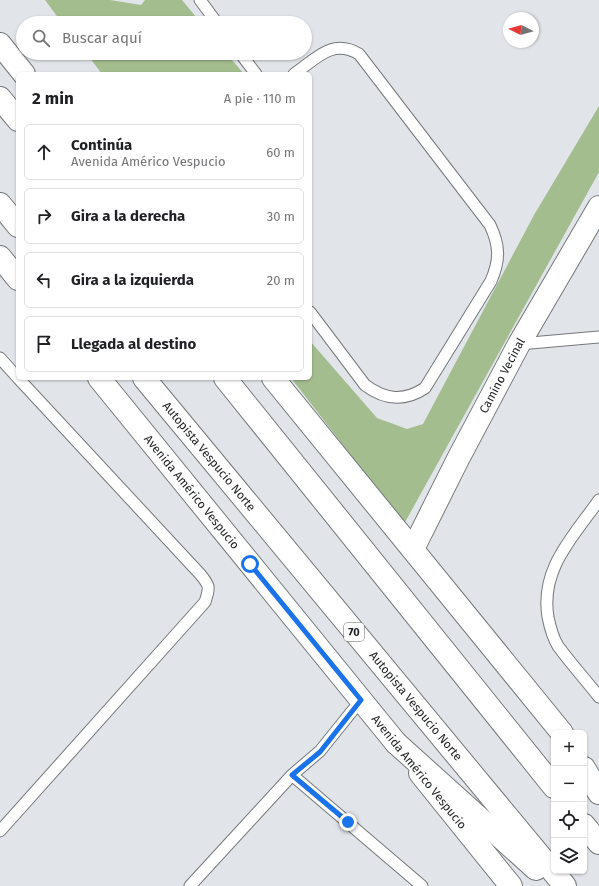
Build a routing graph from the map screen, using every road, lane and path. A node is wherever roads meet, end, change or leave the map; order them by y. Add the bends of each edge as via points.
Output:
1 (200, 0) edge
2 (212, 16) edge
3 (0, 44) edge
4 (245, 60) edge
5 (22, 72) edge
6 (254, 72) edge
7 (297, 72) edge
8 (0, 98) edge
9 (16, 118) edge
10 (0, 204) edge
11 (599, 207) edge
12 (16, 224) edge
13 (0, 256) edge
14 (16, 276) edge
15 (312, 315) edge
16 (599, 337) edge
17 (519, 344) junction
18 (0, 358) edge
19 (16, 376) edge
20 (20, 380) edge
21 (101, 380) edge
22 (146, 380) edge
23 (227, 380) edge
24 (275, 380) edge
25 (599, 500) edge
26 (413, 549) junction
27 (599, 697) edge
28 (361, 700) junction
29 (560, 730) edge
30 (396, 743) junction
31 (587, 764) edge
32 (587, 773) edge
33 (292, 775) junction
34 (599, 779) edge
35 (551, 783) edge
36 (599, 793) edge
37 (587, 829) edge
38 (0, 831) edge
39 (599, 843) edge
40 (190, 886) edge
41 (422, 886) edge
42 (511, 886) edge
43 (555, 886) edge
44 (565, 886) edge

1 - 2 lane
3 - 5 main road
4 - 6 lane
7 - 15 lane via 330,49 344,48 359,54 490,225 497,244 498,257 491,281 425,388 408,396 386,396 365,385
8 - 9 main road
10 - 12 main road
11 - 17 main road, Camino Vecinal
13 - 14 main road
16 - 17 lane
17 - 26 main road, Camino Vecinal
18 - 19 lane
20 - 38 lane via 200,574 209,591 205,602
21 - 28 main road, Avenida Américo Vespucio
22 - 44 main road, Autopista Vespucio Norte / 70
23 - 35 main road
24 - 26 main road
25 - 27 lane via 558,557 548,583 546,598 549,622 558,645
26 - 29 main road
28 - 30 main road, Avenida Américo Vespucio
28 - 33 lane via 320,752
30 - 42 main road, Avenida Américo Vespucio
30 - 43 main road
31 - 34 main road
32 - 36 main road
33 - 40 lane
33 - 41 lane
37 - 39 main road

